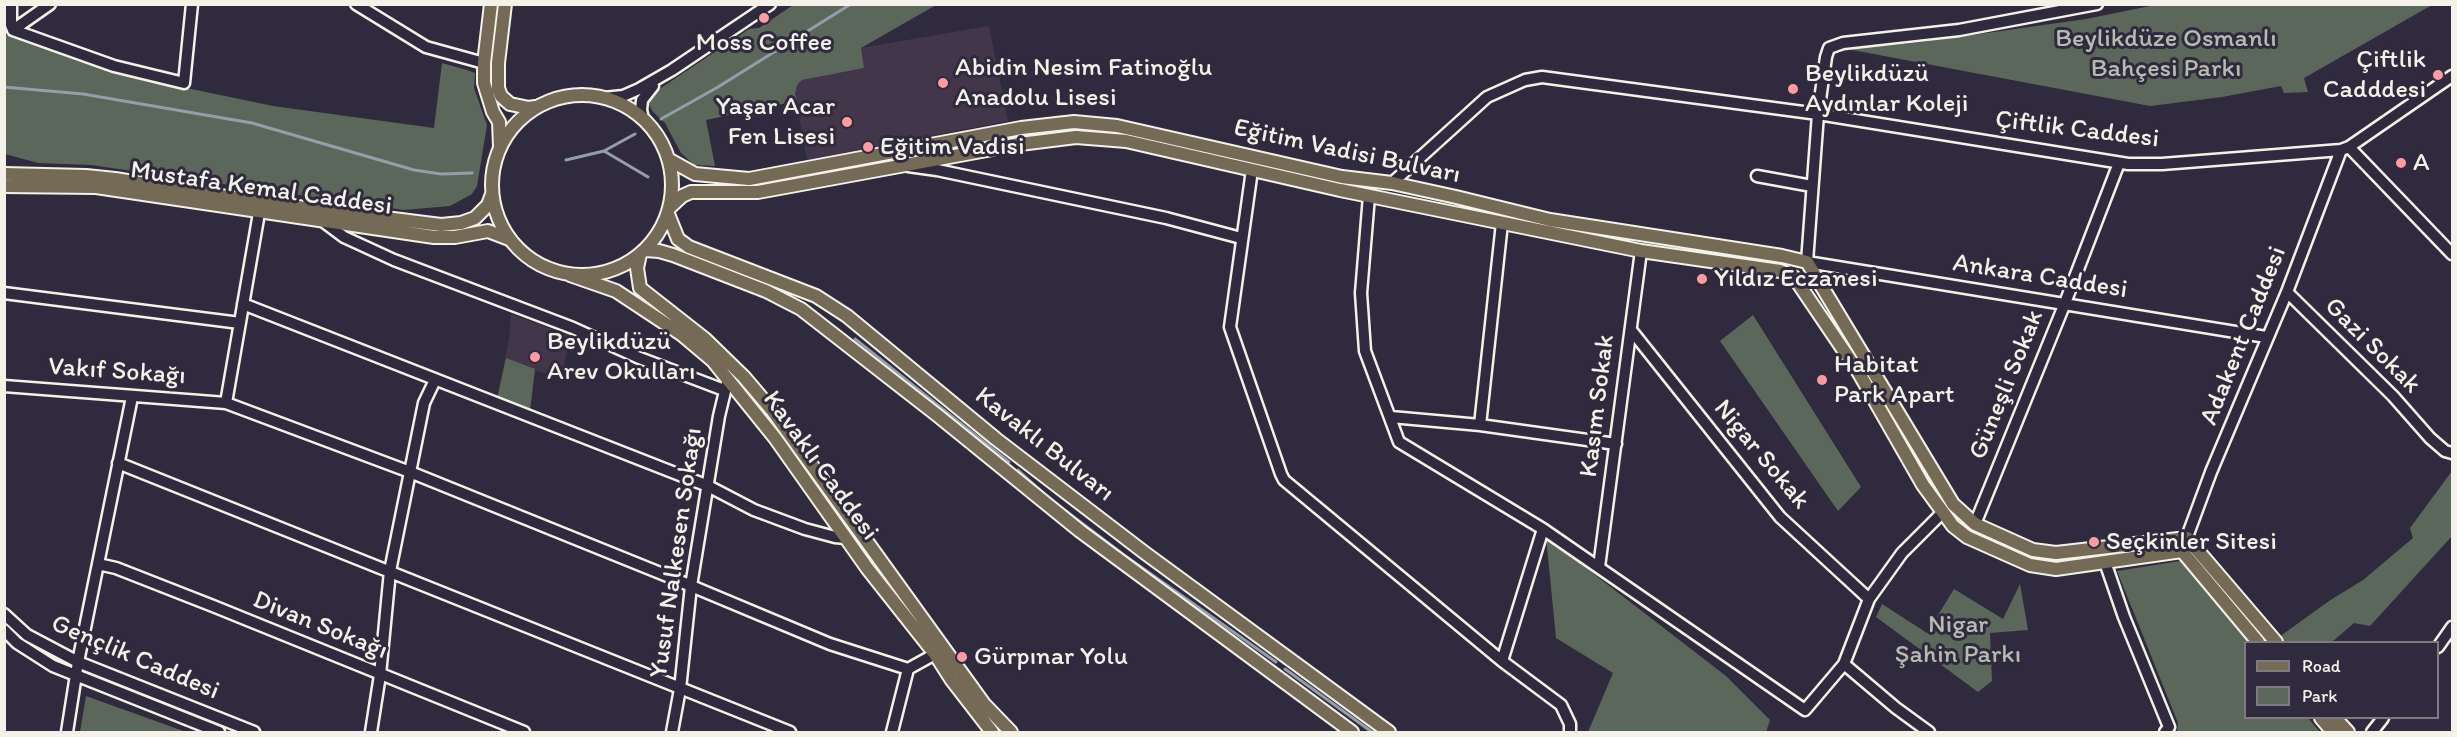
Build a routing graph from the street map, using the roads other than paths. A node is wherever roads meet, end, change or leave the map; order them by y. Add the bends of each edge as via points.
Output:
1 (11, 4) edge
2 (50, 4) edge
3 (192, 4) edge
4 (356, 4) edge
5 (491, 4) edge
6 (505, 4) edge
7 (770, 4) edge
8 (2097, 4) edge
9 (13, 30) junction
10 (484, 63) junction
11 (672, 70) junction
12 (2452, 76) edge
13 (604, 98) junction
14 (536, 107) junction
15 (1818, 114) junction
16 (643, 119) junction
17 (500, 147) junction
18 (2345, 148) junction
19 (668, 159) junction
20 (2119, 163) junction
21 (908, 166) junction
22 (1252, 170) junction
23 (4, 174) edge
24 (1757, 176) dead end
25 (1372, 181) junction
26 (1392, 183) junction
27 (4, 186) edge
28 (1812, 186) junction
29 (492, 192) junction
30 (1369, 196) junction
31 (668, 211) junction
32 (259, 213) junction
33 (324, 222) junction
34 (1502, 223) junction
35 (509, 238) junction
36 (1241, 238) junction
37 (643, 252) junction
38 (1641, 252) junction
39 (2452, 254) edge
40 (1807, 262) junction
41 (570, 275) junction
42 (1794, 277) junction
43 (2287, 292) junction
44 (4, 293) edge
45 (2065, 303) junction
46 (243, 304) junction
47 (240, 323) junction
48 (1631, 330) junction
49 (2266, 337) junction
50 (435, 380) junction
51 (727, 385) junction
52 (4, 386) edge
53 (132, 397) junction
54 (226, 403) junction
55 (1391, 417) junction
56 (1480, 425) junction
57 (1616, 444) junction
58 (2452, 453) edge
59 (118, 463) junction
60 (410, 472) junction
61 (708, 486) junction
62 (1948, 508) junction
63 (1975, 524) junction
64 (1543, 529) junction
65 (846, 538) junction
66 (2187, 538) junction
67 (2182, 551) junction
68 (2105, 562) junction
69 (98, 564) junction
70 (1599, 567) junction
71 (390, 571) junction
72 (691, 586) junction
73 (1869, 599) junction
74 (4, 614) edge
75 (2452, 627) edge
76 (4, 630) edge
77 (2257, 641) edge
78 (2275, 641) edge
79 (2439, 646) edge
80 (935, 654) junction
81 (1502, 661) junction
82 (78, 662) junction
83 (1844, 664) junction
84 (908, 669) junction
85 (76, 675) junction
86 (380, 675) junction
87 (680, 689) junction
88 (2323, 719) edge
89 (2337, 719) edge
90 (2382, 719) edge
91 (67, 732) edge
92 (219, 732) edge
93 (254, 732) edge
94 (372, 732) edge
95 (524, 732) edge
96 (672, 732) edge
97 (790, 732) edge
98 (892, 732) edge
99 (992, 732) edge
100 (1011, 732) edge
101 (1352, 732) edge
102 (1389, 732) edge
103 (1570, 732) edge
104 (1929, 732) edge
105 (2165, 732) edge
106 (2333, 732) edge
107 (2348, 732) edge
108 (2372, 732) edge

1 - 9 street
2 - 9 street
3 - 9 street via 184,83 114,66
4 - 10 street via 426,47
5 - 10 main road
6 - 14 main road via 498,88 510,104
7 - 11 street
8 - 15 street via 1959,30 1835,44 1826,57
10 - 17 main road via 486,93 499,122
11 - 13 street via 632,93
11 - 16 street via 644,95
12 - 18 street
13 - 14 main road via 568,96
13 - 16 main road
14 - 17 main road via 509,132
15 - 20 street, Çiftlik Caddesi
15 - 26 street, Çiftlik Caddesi via 1553,77 1525,80 1487,97
15 - 28 street
16 - 19 main road
17 - 29 main road
18 - 20 street, Çiftlik Caddesi via 2162,164
18 - 39 street
18 - 43 street, Adakent Caddesi
19 - 25 main road, Eğitim Vadisi Bulvarı via 695,174 749,179 1021,128 1074,122 1117,126
19 - 31 main road via 672,178
20 - 45 street, Güneşli Sokak
21 - 22 main road, Eğitim Vadisi Bulvarı via 1076,137 1126,141
21 - 31 main road, Eğitim Vadisi Bulvarı via 758,192 691,192
21 - 36 street via 1155,216
22 - 30 main road, Eğitim Vadisi Bulvarı
22 - 36 street
23 - 29 main road, Mustafa Kemal Caddesi via 115,179 441,225 475,218 488,206
24 - 28 street
25 - 26 main road, Eğitim Vadisi Bulvarı
25 - 30 main road
26 - 40 main road, Eğitim Vadisi Bulvarı via 1550,220
27 - 32 main road, Mustafa Kemal Caddesi via 96,188
28 - 40 street
29 - 35 main road via 496,214
30 - 34 main road, Eğitim Vadisi Bulvarı
30 - 55 street via 1361,293 1365,351
31 - 37 main road
31 - 102 main road, Kavaklı Bulvarı via 678,239 689,247 816,296 839,310 1005,446
32 - 33 main road, Mustafa Kemal Caddesi
32 - 46 street
33 - 35 main road, Mustafa Kemal Caddesi via 434,237 488,231
33 - 51 street via 344,237 394,260 573,328 637,357
34 - 38 main road, Eğitim Vadisi Bulvarı
34 - 56 street
35 - 41 main road via 535,263
36 - 81 street via 1230,327 1284,480
37 - 41 main road via 615,269
37 - 100 main road, Kavaklı Caddesi via 637,268 640,288 705,339 744,376 984,704
37 - 101 main road, Kavaklı Bulvarı via 659,250 673,255 801,309 1080,531
38 - 42 main road, Eğitim Vadisi Bulvarı via 1780,271
38 - 48 street, Kasım Sokak
40 - 42 street
40 - 45 street, Ankara Caddesi
40 - 62 main road
41 - 51 main road, Kavaklı Caddesi via 616,291 681,334 713,361
42 - 62 main road via 1859,373 1923,485
43 - 49 street, Adakent Caddesi
43 - 58 street, Gazi Sokak via 2430,438
44 - 47 street
45 - 49 street, Ankara Caddesi
45 - 63 street, Güneşli Sokak
46 - 47 street
46 - 50 street
47 - 54 street
48 - 57 street, Kasım Sokak
48 - 73 street, Nigar Sokak via 1780,517
49 - 66 street, Adakent Caddesi
50 - 60 street via 424,403
50 - 61 street
51 - 61 street, Yusuf Nalkesen Sokağı
51 - 65 main road, Kavaklı Caddesi via 775,438
52 - 53 street, Vakıf Sokağı
53 - 54 street, Vakıf Sokağı
53 - 59 street
54 - 60 street, Vakıf Sokağı
55 - 56 street
55 - 64 street via 1399,442
56 - 57 street
57 - 70 street, Kasım Sokak
59 - 69 street
59 - 71 street
60 - 71 street
60 - 72 street, Vakıf Sokağı
61 - 65 street via 753,510 805,529
61 - 72 street, Yusuf Nalkesen Sokağı
62 - 63 main road
62 - 68 main road via 1953,526 1967,537 2030,565 2056,569
62 - 73 street via 1902,553
63 - 66 main road via 2033,550 2056,553
64 - 70 street
64 - 81 street
65 - 80 main road, Kavaklı Caddesi
66 - 67 street, Adakent Caddesi
66 - 78 main road
67 - 68 main road
67 - 77 main road
68 - 105 street via 2169,727
69 - 82 street
69 - 86 street, Divan Sokağı via 213,606
70 - 83 street via 1805,710
71 - 86 street
71 - 87 street
72 - 84 street, Vakıf Sokağı via 830,644
72 - 87 street, Yusuf Nalkesen Sokağı
73 - 83 street
74 - 82 street, Gençlik Caddesi via 27,635
75 - 79 street
76 - 85 street, Gençlik Caddesi via 38,657
80 - 84 street
80 - 99 main road, Kavaklı Caddesi
81 - 103 street via 1561,705
82 - 85 street
82 - 93 street, Gençlik Caddesi
83 - 104 street
84 - 98 street
85 - 91 street
85 - 92 street, Gençlik Caddesi
86 - 94 street
86 - 95 street, Divan Sokağı
87 - 96 street, Yusuf Nalkesen Sokağı
87 - 97 street
88 - 106 main road
89 - 107 main road
90 - 108 street

